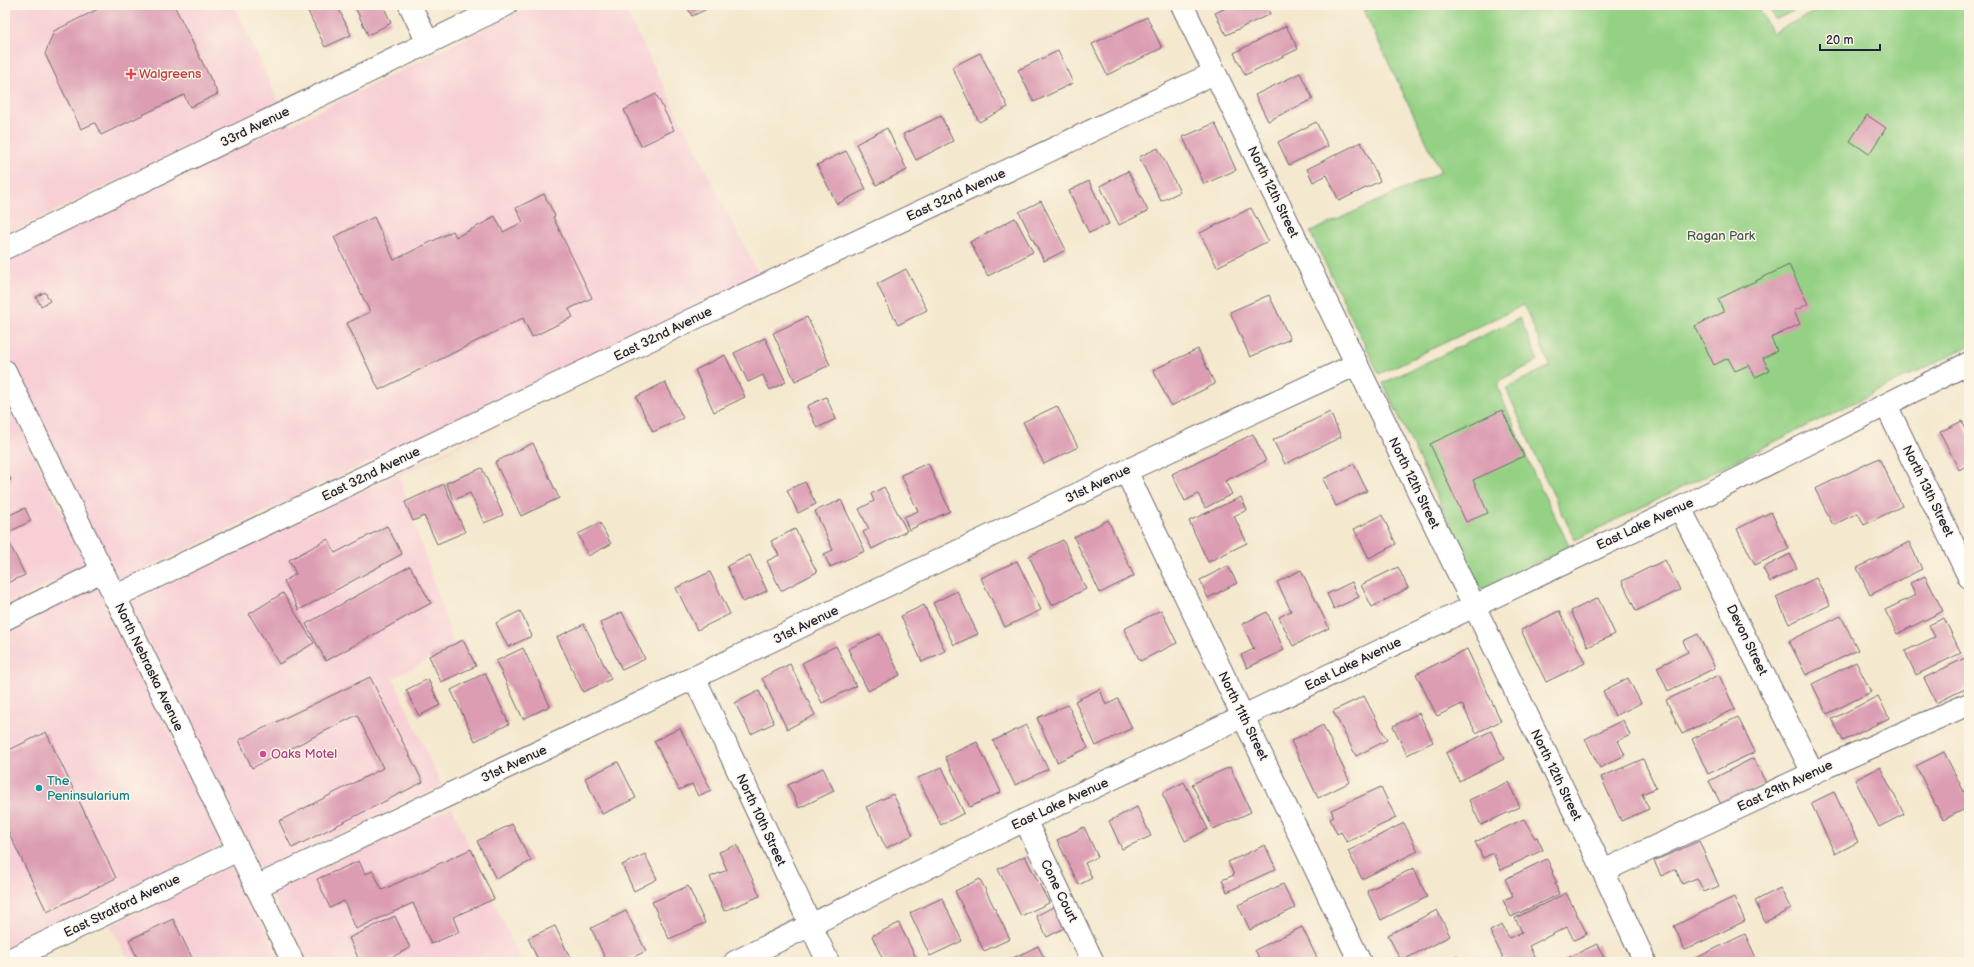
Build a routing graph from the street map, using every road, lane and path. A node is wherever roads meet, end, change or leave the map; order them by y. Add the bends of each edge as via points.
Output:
1 (410, 5) edge
2 (506, 5) edge
3 (1182, 5) edge
4 (428, 43) junction
5 (1214, 73) junction
6 (5, 248) edge
7 (1969, 363) edge
8 (1357, 364) junction
9 (5, 371) edge
10 (1886, 405) junction
11 (1126, 471) junction
12 (1680, 508) junction
13 (102, 571) junction
14 (1969, 577) edge
15 (114, 597) junction
16 (1474, 606) junction
17 (5, 619) edge
18 (695, 678) junction
19 (1969, 704) edge
20 (1243, 717) junction
21 (1813, 773) junction
22 (1025, 820) junction
23 (238, 850) junction
24 (1603, 871) junction
25 (256, 887) junction
26 (810, 924) junction
27 (5, 962) edge
28 (293, 962) edge
29 (735, 962) edge
30 (828, 962) edge
31 (1093, 962) edge
32 (1360, 962) edge
33 (1645, 962) edge

1 - 4 street
2 - 4 street, 33rd Avenue
3 - 5 street, North 12th Street
4 - 6 street, 33rd Avenue
5 - 8 street, North 12th Street
5 - 15 street, East 32nd Avenue
7 - 10 street, East Lake Avenue
8 - 11 street, 31st Avenue
8 - 16 street, North 12th Street
9 - 13 street, North Nebraska Avenue
10 - 12 street, East Lake Avenue
10 - 14 street, North 13th Street
11 - 18 street, 31st Avenue
11 - 20 street, North 11th Street
12 - 16 street, East Lake Avenue
12 - 21 street, Devon Street
13 - 15 street, North Nebraska Avenue
13 - 17 street
15 - 23 street, North Nebraska Avenue
16 - 20 street, East Lake Avenue
16 - 24 street, North 12th Street
18 - 25 street, 31st Avenue
18 - 26 street, North 10th Street
19 - 21 street, East 29th Avenue
20 - 22 street, East Lake Avenue
20 - 32 street, North 11th Street
21 - 24 street, East 29th Avenue
22 - 26 street, East Lake Avenue
22 - 31 street, Cone Court
23 - 25 street, North Nebraska Avenue
23 - 27 street, East Stratford Avenue
24 - 33 street, North 12th Street
25 - 28 street, North Nebraska Avenue
26 - 29 street, East Lake Avenue
26 - 30 street, North 10th Street

